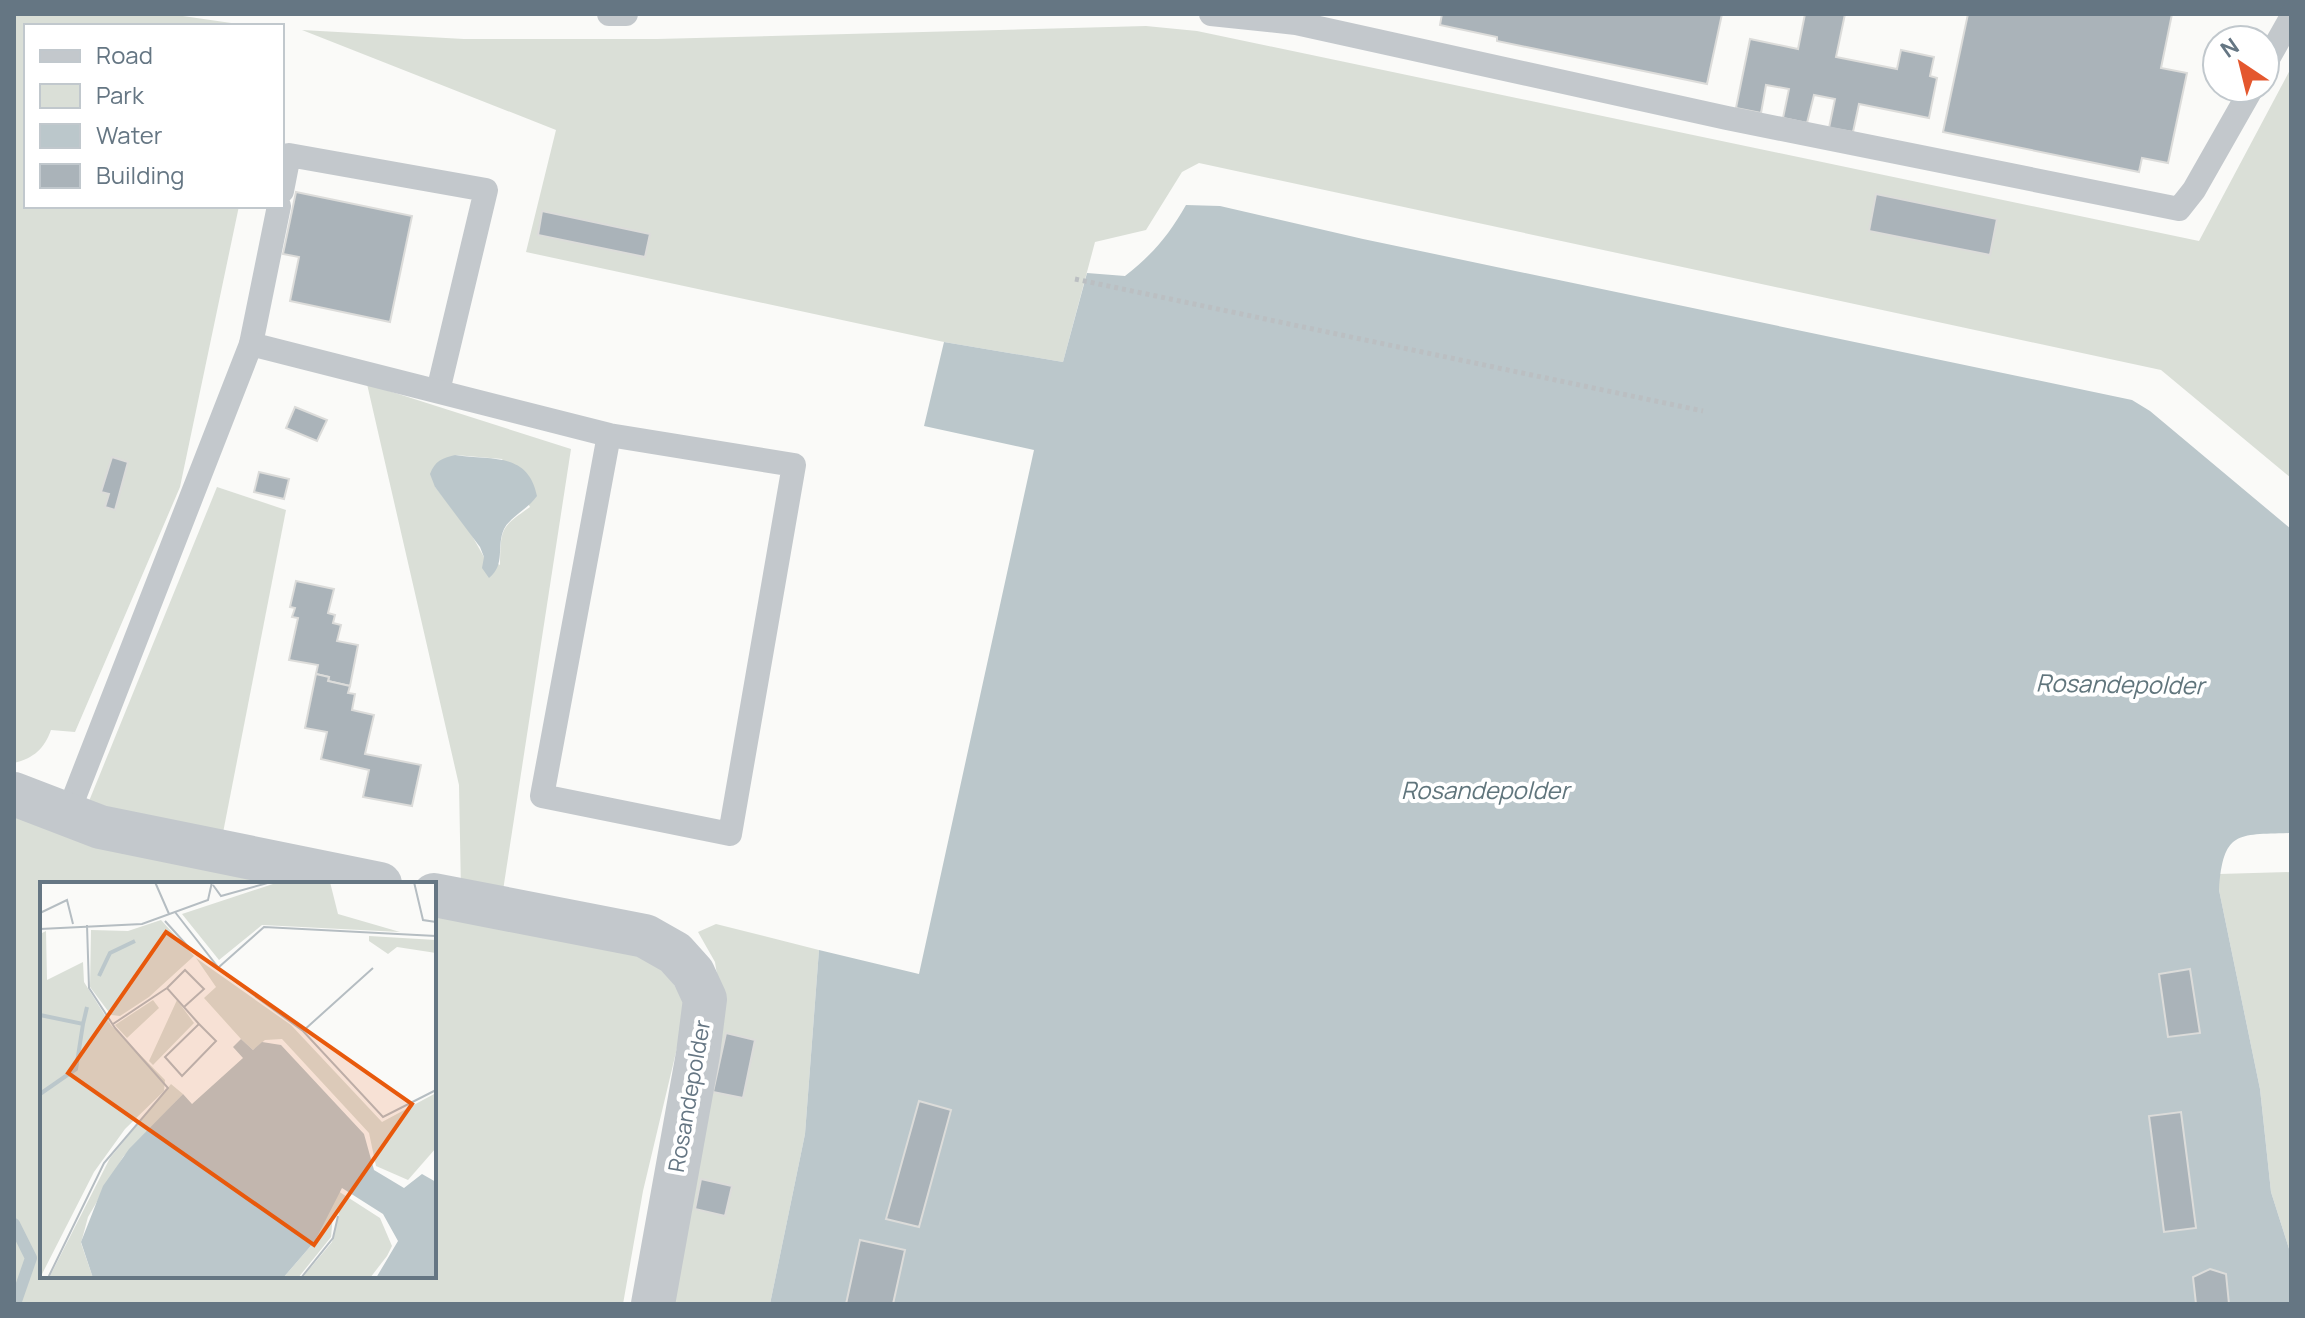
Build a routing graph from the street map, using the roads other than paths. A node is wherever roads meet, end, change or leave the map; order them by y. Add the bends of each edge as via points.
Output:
1 (609, 14) edge
2 (626, 14) edge
3 (1211, 14) edge
4 (1297, 18) edge
5 (2291, 18) edge
6 (2281, 36) edge
7 (2243, 104) edge
8 (284, 181) edge
9 (279, 208) edge
10 (251, 344) junction
11 (438, 391) junction
12 (609, 435) junction
13 (14, 794) edge
14 (68, 813) junction
15 (370, 882) edge
16 (436, 895) edge
17 (653, 1304) edge

1 - 2 lane
3 - 4 lane
4 - 7 lane via 1727,118 2179,209
5 - 6 lane
8 - 11 lane via 289,155 486,190
9 - 10 lane
10 - 11 lane
10 - 14 lane
11 - 12 lane
12 - 12 lane via 542,796 730,834 794,465
13 - 14 street
14 - 15 street via 100,827
16 - 17 street, Rosandepolder via 645,936 675,953 693,973 705,999

